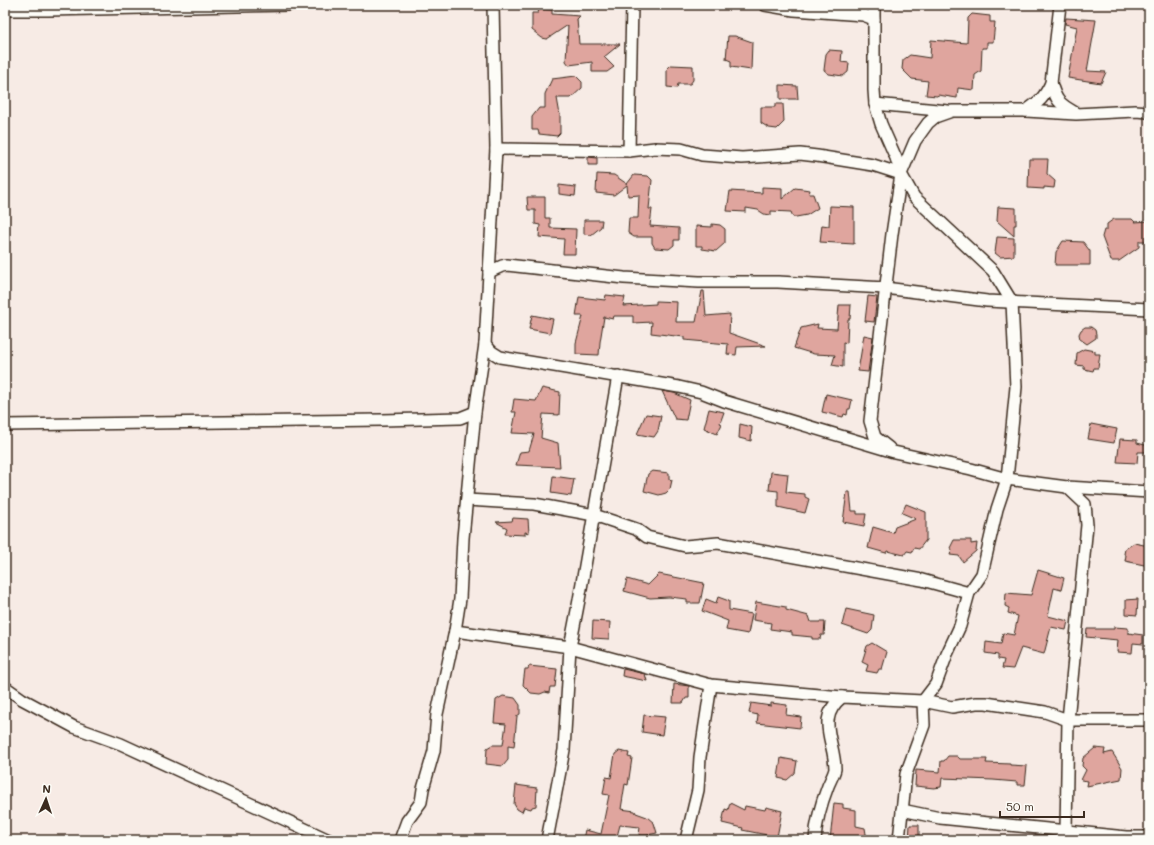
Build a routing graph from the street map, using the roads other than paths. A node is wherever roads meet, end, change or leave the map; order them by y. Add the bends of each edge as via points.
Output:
1 (289, 5) edge
2 (493, 5) edge
3 (632, 5) edge
4 (765, 5) edge
5 (874, 5) edge
6 (1060, 5) edge
7 (5, 10) edge
8 (874, 20) junction
9 (1051, 83) junction
10 (875, 104) junction
11 (952, 111) junction
12 (1026, 111) junction
13 (1149, 112) edge
14 (1076, 114) junction
15 (496, 149) junction
16 (629, 151) junction
17 (900, 174) junction
18 (489, 272) junction
19 (885, 288) junction
20 (1012, 302) junction
21 (1149, 309) edge
22 (486, 344) junction
23 (618, 376) junction
24 (475, 412) junction
25 (5, 425) edge
26 (894, 452) junction
27 (1007, 479) junction
28 (1067, 487) junction
29 (1149, 492) edge
30 (467, 500) junction
31 (594, 515) junction
32 (969, 593) junction
33 (455, 631) junction
34 (570, 647) junction
35 (711, 685) junction
36 (5, 687) edge
37 (842, 697) junction
38 (923, 701) junction
39 (1068, 720) junction
40 (1149, 720) edge
41 (902, 810) junction
42 (1066, 830) junction
43 (1149, 837) edge
44 (329, 840) edge
45 (400, 840) edge
46 (547, 840) edge
47 (686, 840) edge
48 (815, 840) edge
49 (899, 840) edge

1 - 7 street
2 - 15 street
3 - 16 street
4 - 8 street via 794,10 863,15
5 - 8 street
6 - 9 street
8 - 10 street
9 - 12 street via 1041,101
9 - 14 street via 1058,102
10 - 11 street
10 - 17 street
11 - 12 street
11 - 17 street via 928,123 915,141
12 - 14 street
13 - 14 street
15 - 16 street
15 - 18 street
16 - 17 street via 681,149 702,155 742,158 800,154 873,165
17 - 19 street
17 - 20 street via 914,197 993,271
18 - 19 street via 507,266 639,279 778,282
18 - 22 street
19 - 20 street
19 - 26 street via 870,421 875,437
20 - 21 street
20 - 27 street via 1016,387
22 - 23 street via 500,357
22 - 24 street
23 - 26 street via 701,392
23 - 31 street
24 - 25 street via 460,418 413,420
24 - 30 street
26 - 27 street
27 - 28 street
27 - 32 street via 997,509 982,574
28 - 29 street
28 - 39 street via 1085,504 1088,525
30 - 31 street via 534,504
30 - 33 street
31 - 32 street via 636,529 646,536 685,546 718,543 922,580
31 - 34 street
32 - 38 street via 960,626 936,684
33 - 34 street
33 - 45 street via 437,714 434,751 421,802 407,821
34 - 35 street
34 - 46 street via 564,750
35 - 37 street
35 - 47 street via 700,757 698,790
36 - 44 street via 74,727 121,744
37 - 38 street
37 - 48 street via 831,708 829,714 829,737 835,770 822,800
38 - 39 street via 952,707 976,703 1002,704 1045,712
38 - 41 street via 924,725 906,774
39 - 40 street
39 - 42 street
41 - 42 street via 940,818
41 - 49 street
42 - 43 street

